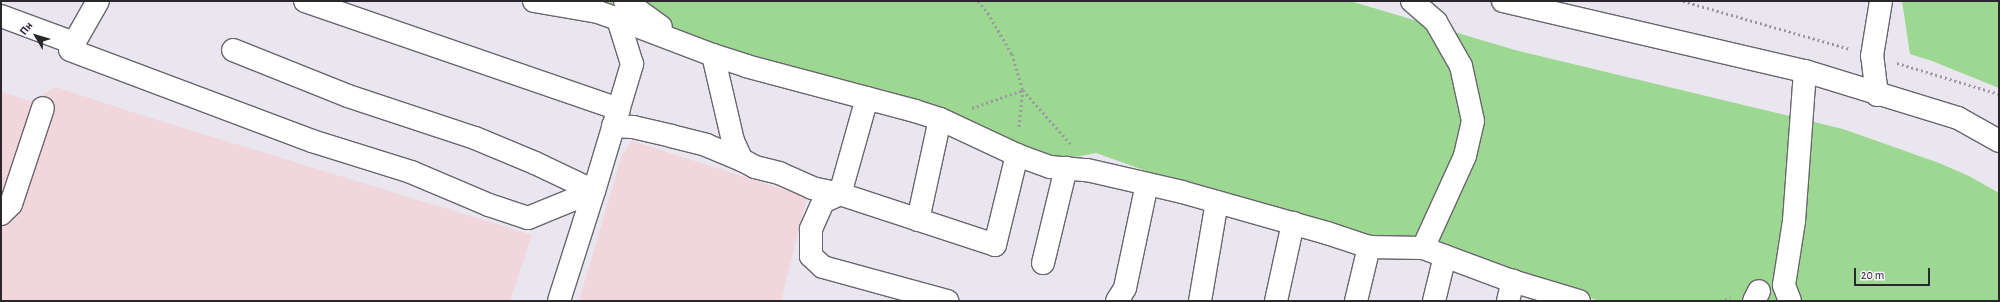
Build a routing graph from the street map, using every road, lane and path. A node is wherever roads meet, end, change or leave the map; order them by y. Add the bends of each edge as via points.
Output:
1 (98, 1) edge
2 (305, 1) edge
3 (534, 1) edge
4 (978, 1) edge
5 (1412, 1) edge
6 (1503, 1) edge
7 (1683, 1) edge
8 (1881, 1) edge
9 (609, 8) edge
10 (1, 16) edge
11 (74, 43) junction
12 (233, 50) dead end
13 (713, 55) junction
14 (1872, 56) junction
15 (1805, 71) junction
16 (1023, 90) junction
17 (1999, 94) edge
18 (1877, 95) junction
19 (867, 98) junction
20 (43, 108) dead end
21 (616, 117) junction
22 (940, 119) junction
23 (1999, 141) edge
24 (1017, 155) junction
25 (742, 160) junction
26 (1066, 168) junction
27 (1087, 170) junction
28 (1147, 184) junction
29 (594, 191) junction
30 (840, 194) junction
31 (1218, 202) junction
32 (1, 214) edge
33 (918, 220) junction
34 (1293, 223) junction
35 (1369, 247) junction
36 (1423, 248) junction
37 (1445, 256) junction
38 (1043, 263) dead end
39 (1510, 291) edge
40 (559, 301) edge
41 (947, 301) edge
42 (1116, 301) edge
43 (1200, 301) edge
44 (1276, 301) edge
45 (1356, 301) edge
46 (1434, 301) edge
47 (1579, 301) edge
48 (1790, 301) edge

1 - 11 street
2 - 21 street
3 - 9 street
4 - 16 path via 1012,54
5 - 36 street via 1436,22 1461,66 1473,121 1465,156
6 - 15 street
7 - 14 path
8 - 14 street
9 - 13 street
9 - 21 street via 632,64
10 - 11 street
11 - 29 street via 70,50 312,141 412,172 489,205 528,218
12 - 29 street via 348,96 475,138
13 - 19 street
13 - 25 street via 733,141
14 - 17 path
14 - 18 street
15 - 18 street
15 - 48 street via 1794,221 1784,285
16 - 22 path
16 - 24 path
16 - 27 path via 1069,140
18 - 23 street via 1958,118
19 - 22 street
19 - 30 street
20 - 32 street via 11,204
21 - 25 street via 633,127 706,146
21 - 29 street
22 - 24 street
22 - 33 street
24 - 26 street via 1050,167
24 - 33 street via 994,245
25 - 30 street via 812,188
26 - 27 street
26 - 38 street
27 - 28 street
28 - 31 street
28 - 42 street via 1125,288
29 - 40 street
30 - 33 street
30 - 41 street via 823,202 811,229 811,256 823,267
31 - 34 street
31 - 43 street
34 - 35 street
34 - 44 street
35 - 36 street
35 - 45 street
36 - 37 street
37 - 39 street
37 - 46 street
39 - 47 street

